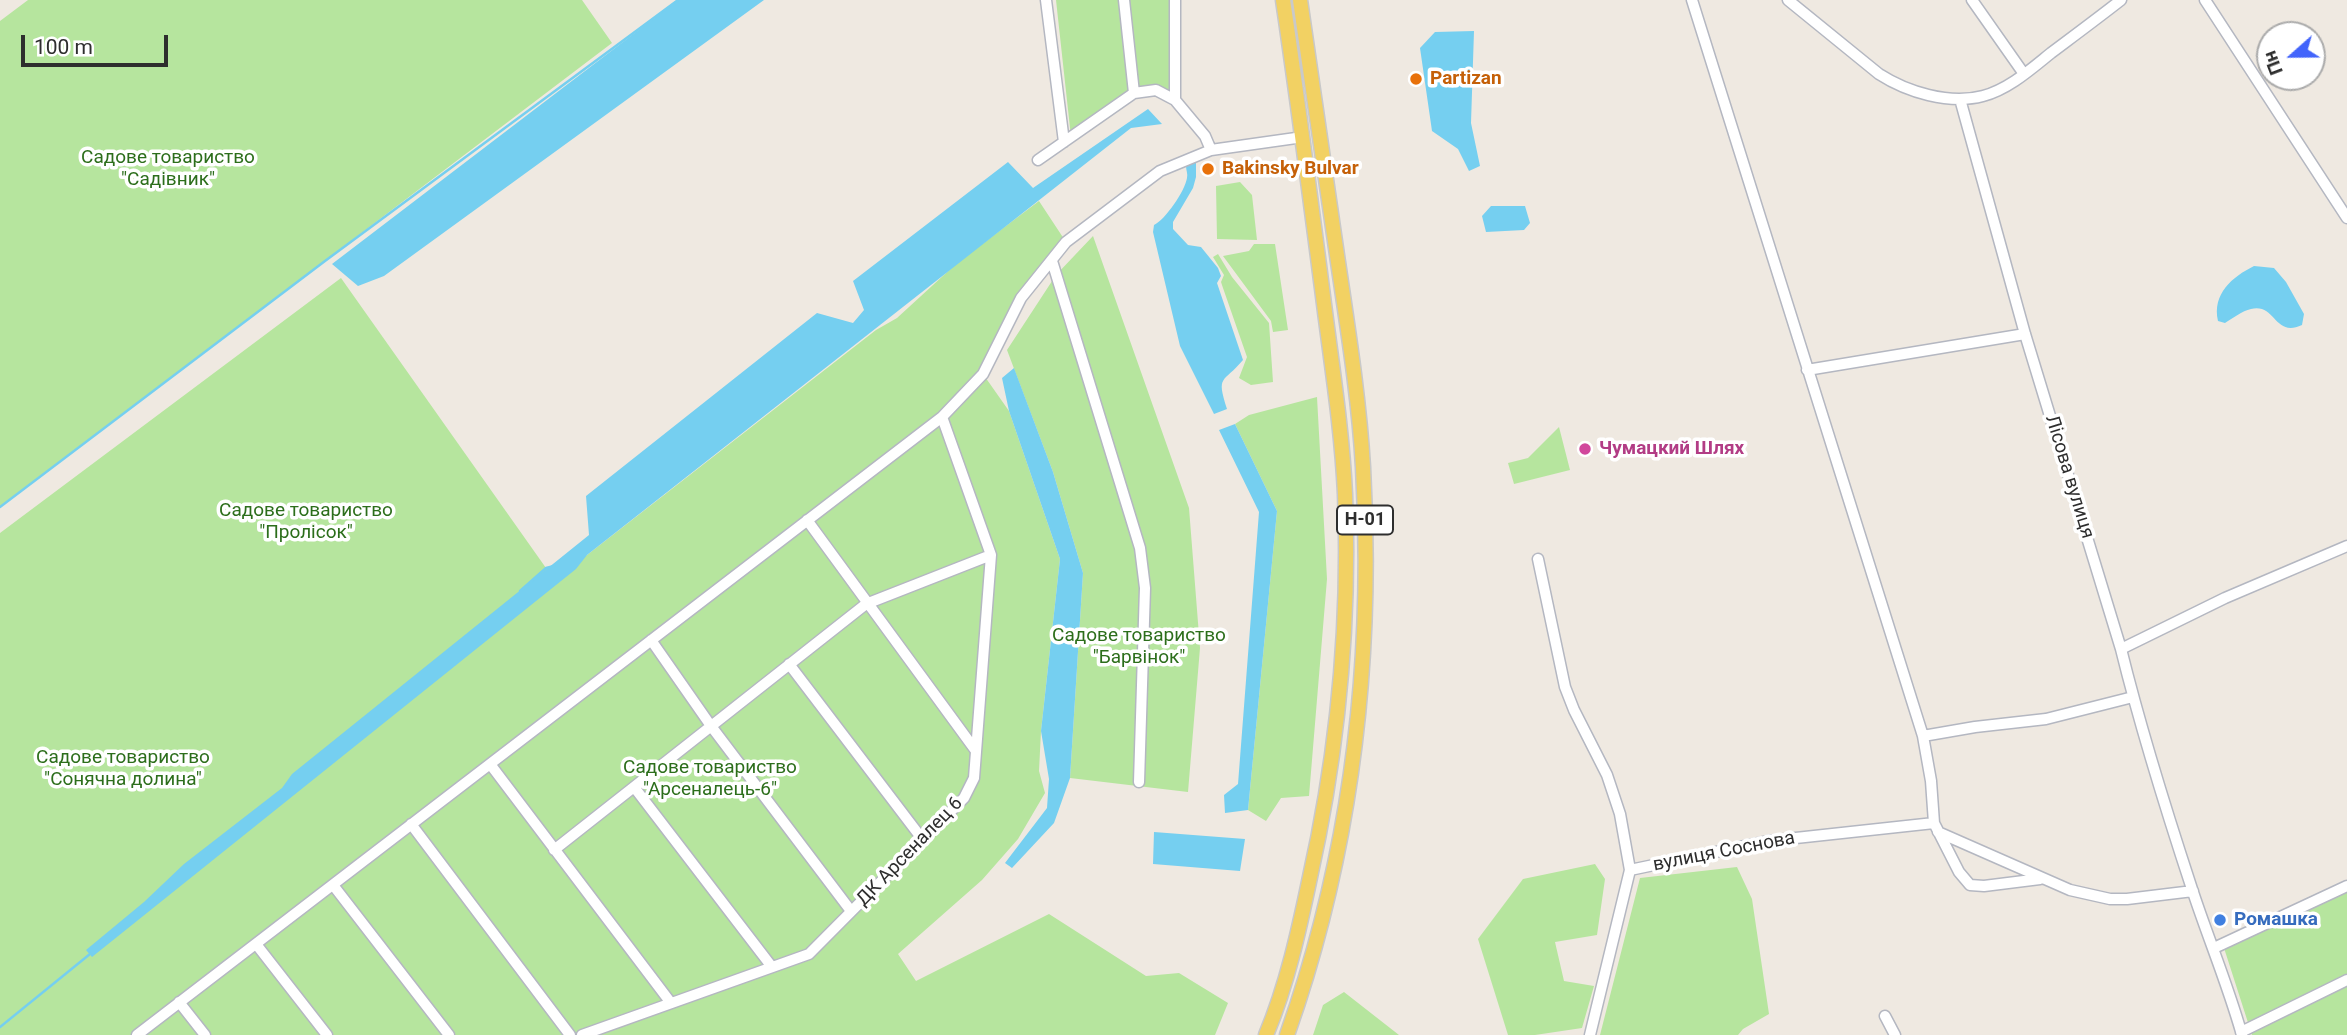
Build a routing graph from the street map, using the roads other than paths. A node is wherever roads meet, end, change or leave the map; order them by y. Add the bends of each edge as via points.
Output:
1 (1046, 0) edge
2 (1124, 0) edge
3 (1175, 0) edge
4 (1283, 0) edge
5 (1300, 0) edge
6 (1692, 0) edge
7 (1788, 0) edge
8 (1972, 0) edge
9 (2121, 0) edge
10 (2205, 0) edge
11 (2024, 74) junction
12 (1134, 93) junction
13 (1960, 99) junction
14 (1175, 100) junction
15 (1303, 137) junction
16 (1064, 142) junction
17 (1211, 150) junction
18 (1038, 160) dead end
19 (2347, 218) edge
20 (1052, 261) junction
21 (2025, 334) junction
22 (1807, 370) junction
23 (942, 416) junction
24 (807, 520) junction
25 (2347, 546) edge
26 (990, 555) junction
27 (1538, 559) dead end
28 (866, 604) junction
29 (651, 640) junction
30 (2121, 649) junction
31 (789, 664) junction
32 (2133, 696) junction
33 (711, 726) junction
34 (1923, 736) junction
35 (976, 751) junction
36 (490, 764) junction
37 (1139, 782) dead end
38 (634, 787) junction
39 (411, 824) junction
40 (1936, 827) junction
41 (923, 840) junction
42 (554, 850) junction
43 (1630, 870) junction
44 (2040, 879) junction
45 (333, 885) junction
46 (2347, 886) edge
47 (2193, 891) junction
48 (851, 911) junction
49 (256, 944) junction
50 (2214, 948) junction
51 (772, 967) junction
52 (2347, 980) edge
53 (179, 1002) junction
54 (671, 1003) junction
55 (1885, 1016) dead end
56 (2241, 1033) edge
57 (137, 1035) edge
58 (205, 1035) edge
59 (327, 1035) edge
60 (449, 1035) edge
61 (570, 1035) edge
62 (582, 1035) edge
63 (1266, 1035) edge
64 (1287, 1035) edge
65 (1590, 1035) edge
66 (1895, 1035) edge

1 - 16 street
2 - 12 street
3 - 14 street
4 - 15 main road, Н-01
5 - 64 main road, Н-01 via 1355,382 1363,477 1366,637 1359,717 1337,854 1321,930
6 - 22 street
7 - 13 street via 1895,84
8 - 11 street
9 - 11 street
10 - 19 street
11 - 13 street via 1984,96
12 - 14 street via 1156,90
12 - 16 street
13 - 21 street, Лісова вулиця
14 - 17 street
15 - 17 street
15 - 63 main road, Н-01 via 1345,492 1344,639 1333,761 1321,831 1298,934
16 - 18 street
17 - 20 street via 1160,171 1066,242
20 - 23 street via 1021,298 983,374
20 - 37 street via 1140,548 1145,588
21 - 22 street
21 - 30 street, Лісова вулиця
22 - 34 street
23 - 24 street
23 - 26 street, ДК Арсеналец 6
24 - 28 street
24 - 29 street
25 - 30 street
26 - 28 street
26 - 35 street, ДК Арсеналец 6
27 - 43 street, вулиця Соснова via 1565,687 1607,775
28 - 31 street
28 - 35 street
29 - 33 street
29 - 36 street
30 - 32 street, Лісова вулиця
31 - 33 street
31 - 41 street
32 - 34 street via 2046,719
32 - 47 street, Лісова вулиця
33 - 38 street
33 - 48 street
34 - 40 street
35 - 41 street, ДК Арсеналец 6 via 974,778 964,798
36 - 39 street
36 - 42 street
38 - 42 street
38 - 51 street
39 - 45 street
39 - 61 street
40 - 43 street, вулиця Соснова via 1768,841
40 - 44 street
40 - 44 street via 1970,886
41 - 48 street, ДК Арсеналец 6
42 - 54 street
43 - 65 street
44 - 47 street via 2110,899
45 - 49 street
45 - 60 street
46 - 50 street
47 - 50 street, Лісова вулиця
48 - 51 street, ДК Арсеналец 6 via 809,954
49 - 53 street
49 - 59 street
50 - 56 street, Лісова вулиця
51 - 54 street, ДК Арсеналец 6
52 - 56 street
53 - 57 street
53 - 58 street
54 - 62 street, ДК Арсеналец 6
55 - 66 street

